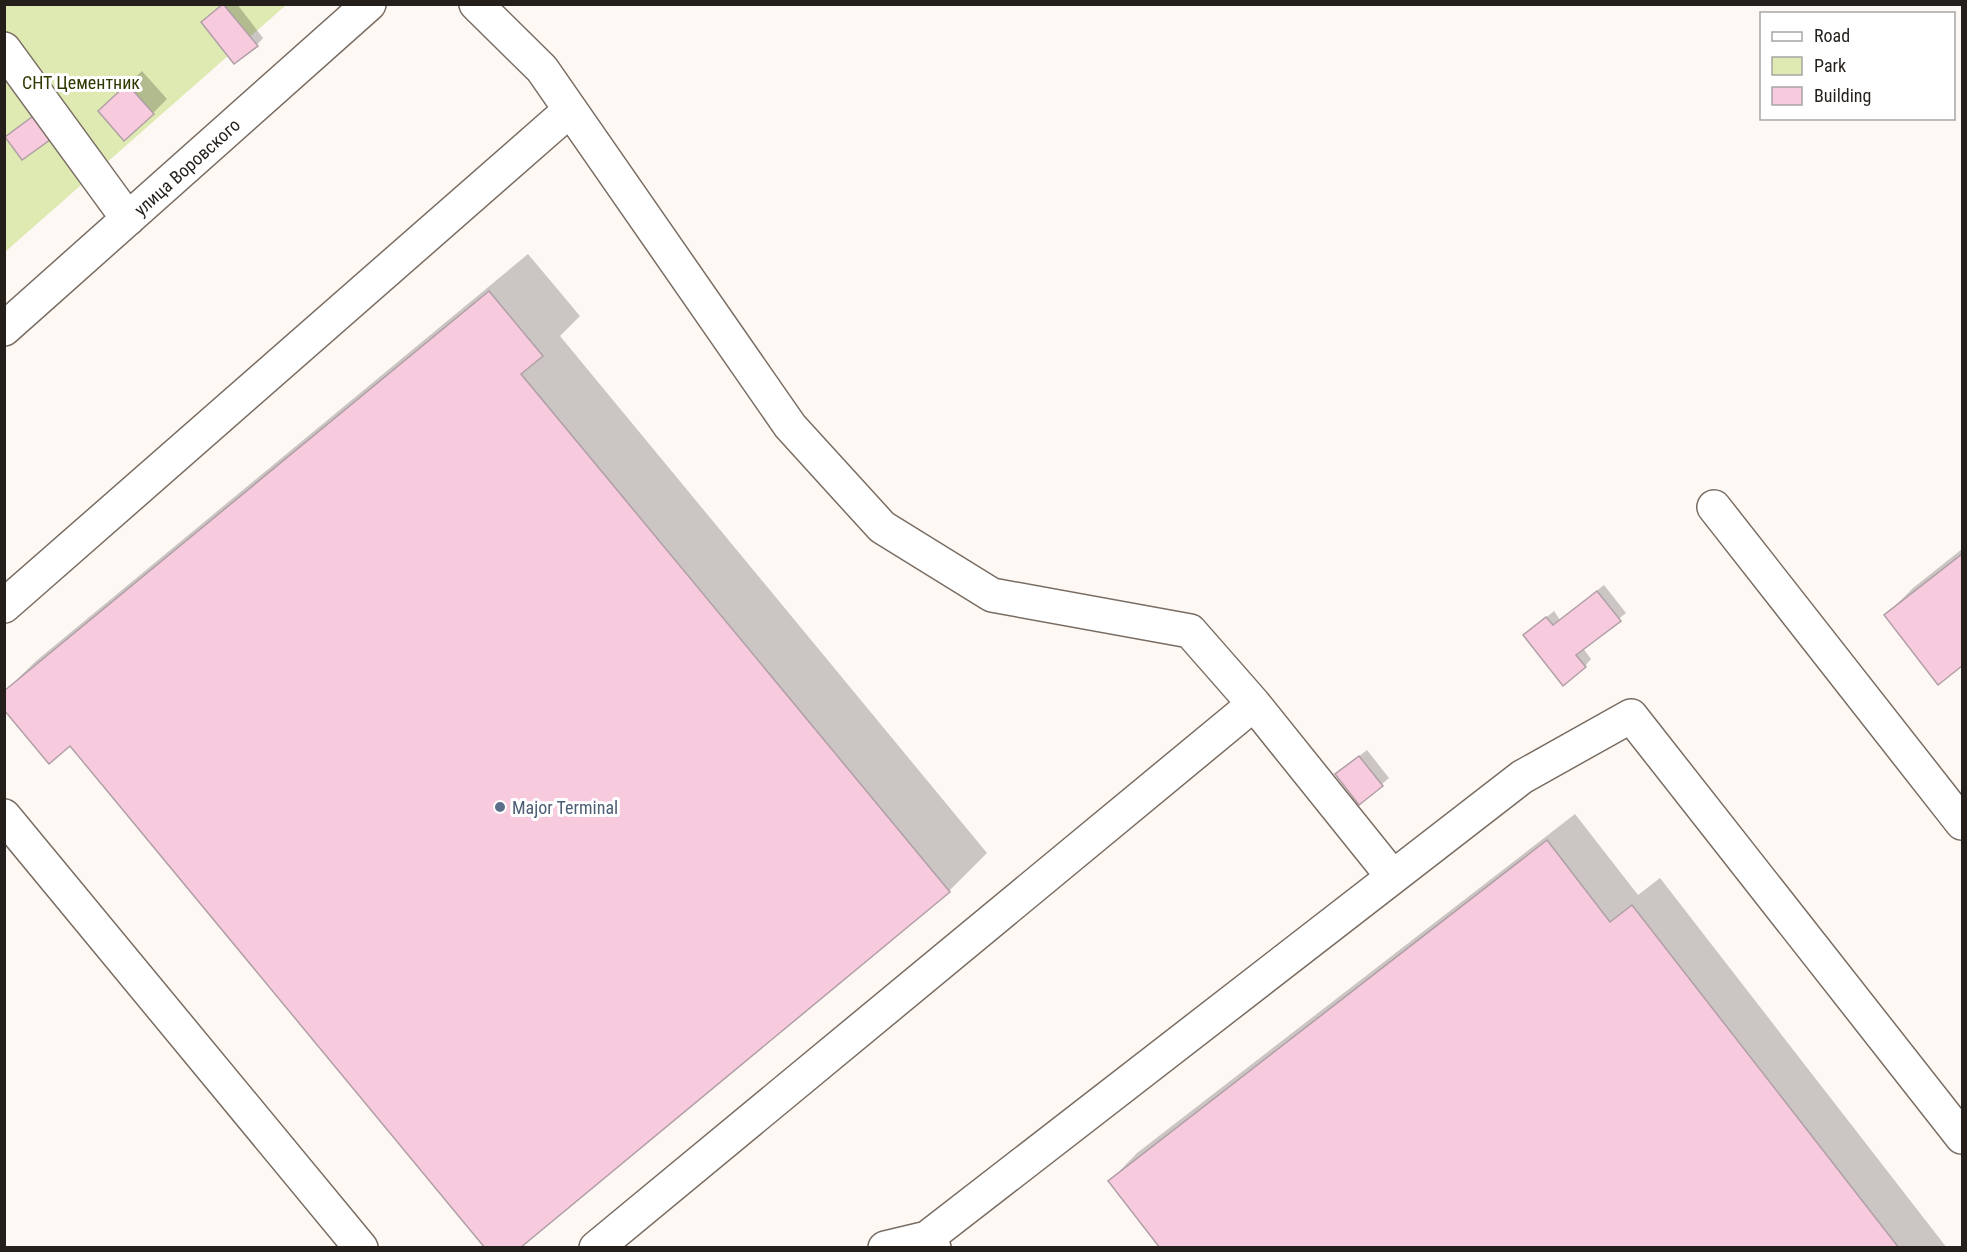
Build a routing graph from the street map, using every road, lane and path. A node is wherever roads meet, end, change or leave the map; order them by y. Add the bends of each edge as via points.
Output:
1 (369, 4) edge
2 (476, 4) edge
3 (4, 49) edge
4 (570, 110) junction
5 (129, 219) junction
6 (4, 329) edge
7 (1714, 507) dead end
8 (4, 606) edge
9 (1254, 704) junction
10 (4, 816) edge
11 (1962, 823) edge
12 (1393, 877) junction
13 (1962, 1137) edge
14 (931, 1243) edge
15 (361, 1248) edge
16 (596, 1248) edge
17 (885, 1248) edge

1 - 5 street, улица Воровского
2 - 4 street via 542,69
3 - 5 street
4 - 8 street
4 - 9 street via 790,426 882,527 992,596 1190,632
5 - 6 street, улица Воровского
7 - 11 street
9 - 12 street
9 - 16 street
10 - 15 street
12 - 13 street via 1522,777 1631,716
12 - 14 street
14 - 17 street

